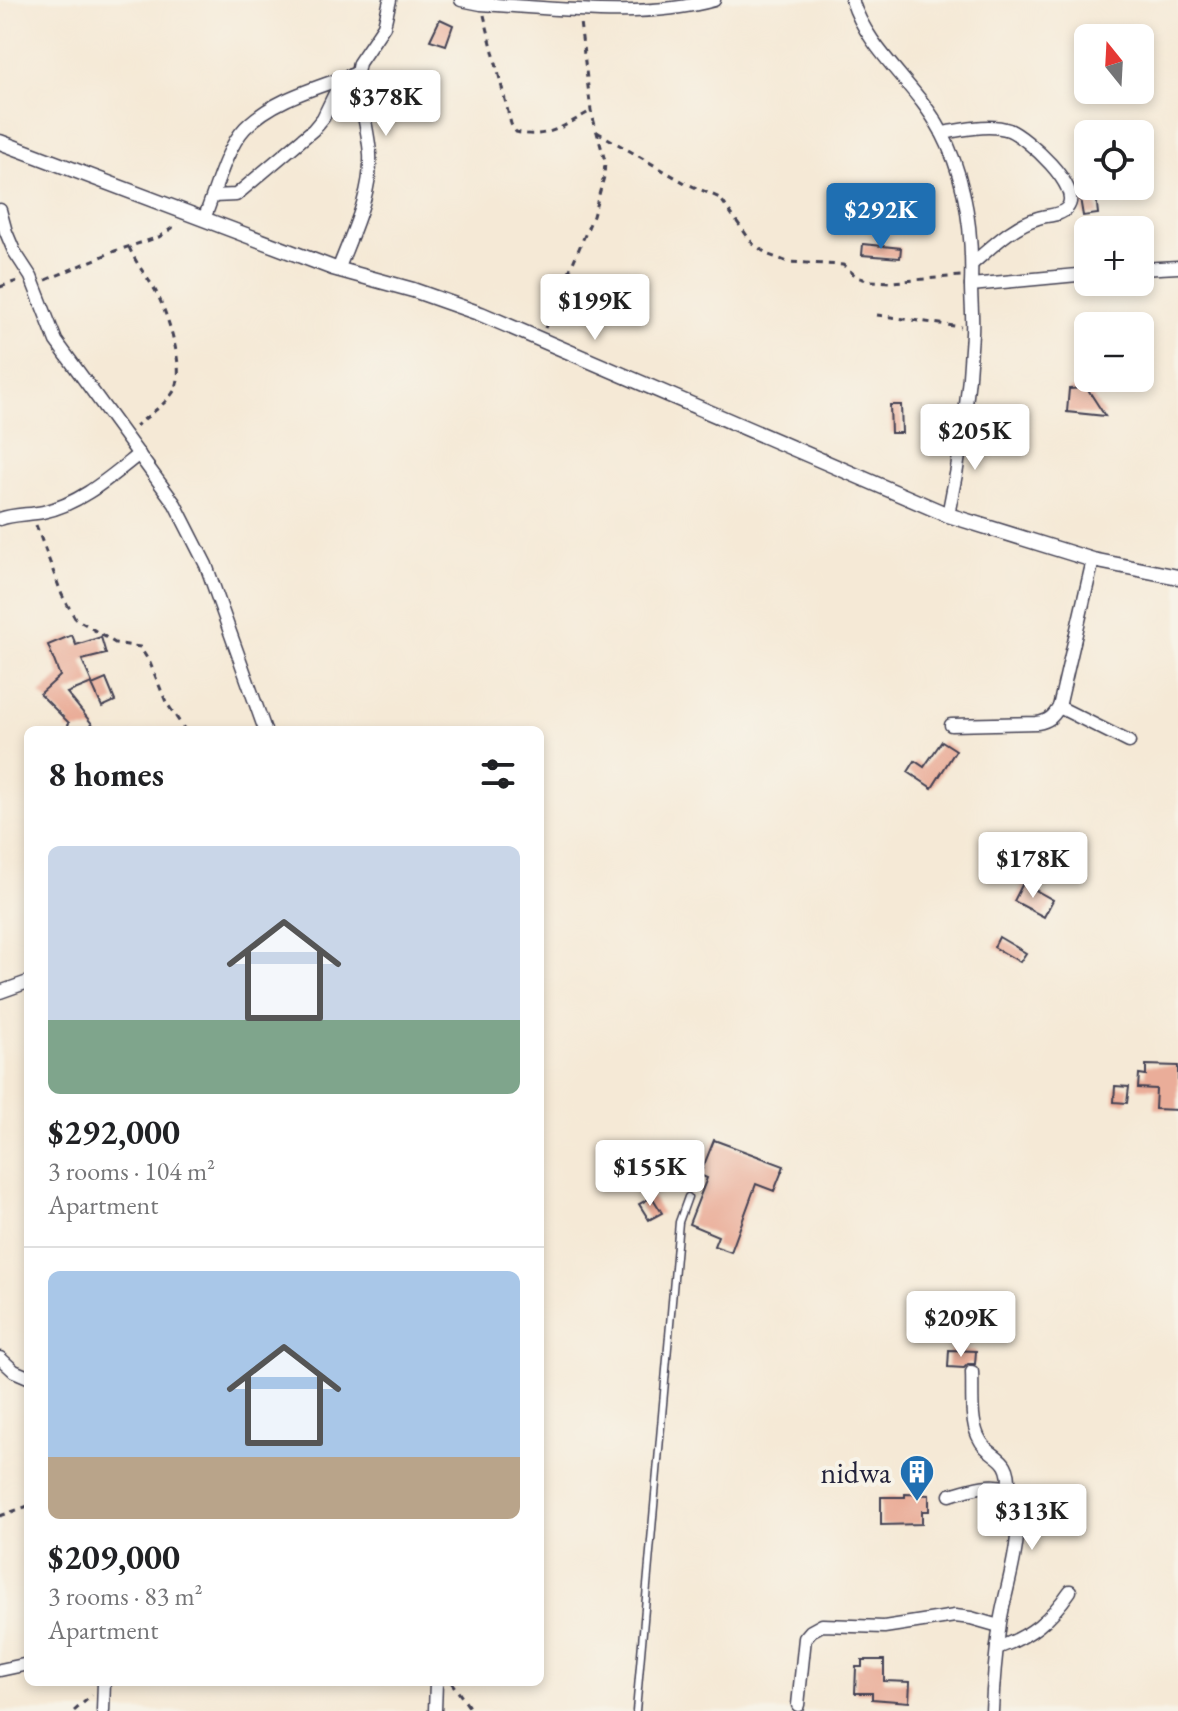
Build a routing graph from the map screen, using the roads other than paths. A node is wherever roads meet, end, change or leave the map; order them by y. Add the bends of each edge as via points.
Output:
1 (390, 0) edge
2 (461, 0) edge
3 (714, 0) edge
4 (852, 0) edge
5 (357, 73) junction
6 (342, 79) junction
7 (942, 133) junction
8 (0, 142) edge
9 (213, 196) junction
10 (0, 210) edge
11 (197, 216) junction
12 (1178, 267) edge
13 (1154, 268) edge
14 (338, 270) junction
15 (972, 274) junction
16 (1074, 274) edge
17 (139, 454) junction
18 (948, 515) junction
19 (0, 519) edge
20 (1093, 560) junction
21 (1178, 577) edge
22 (1059, 707) junction
23 (951, 725) dead end
24 (264, 726) edge
25 (1129, 742) dead end
26 (24, 983) edge
27 (0, 992) edge
28 (688, 1197) dead end
29 (0, 1358) edge
30 (972, 1372) dead end
31 (24, 1375) edge
32 (1009, 1488) junction
33 (950, 1495) dead end
34 (1070, 1591) dead end
35 (999, 1626) junction
36 (997, 1648) junction
37 (24, 1665) edge
38 (0, 1670) edge
39 (102, 1686) edge
40 (436, 1686) edge
41 (798, 1705) dead end
42 (103, 1711) edge
43 (435, 1711) edge
44 (636, 1711) edge
45 (992, 1711) edge

1 - 5 street via 384,26
2 - 3 street via 578,9 679,8
4 - 7 street via 862,23
5 - 6 street
5 - 14 street via 370,177
6 - 9 street via 313,130 236,195
6 - 9 street via 270,109 245,128
7 - 15 street via 965,195
7 - 15 street via 1007,130 1024,139 1061,176 1070,201 1058,214 1024,223 1004,236
8 - 11 street
9 - 11 street
10 - 17 street via 56,341
11 - 14 street
12 - 13 street
14 - 18 street via 481,314
15 - 16 street
15 - 18 street via 965,423
17 - 19 street via 72,502
17 - 24 street via 175,504 206,565
18 - 20 street
20 - 21 street
20 - 22 street
22 - 23 street via 1047,721 1037,723
22 - 25 street
26 - 27 street
28 - 44 lane via 679,1222
29 - 31 street
30 - 32 street via 976,1429 986,1448 1007,1465
32 - 33 street via 978,1486
32 - 35 street via 1015,1497 1016,1543
34 - 36 street via 1035,1631
35 - 36 street
35 - 41 street via 955,1616 884,1627 822,1625 805,1638
36 - 45 street
37 - 38 street
39 - 42 street
40 - 43 street

